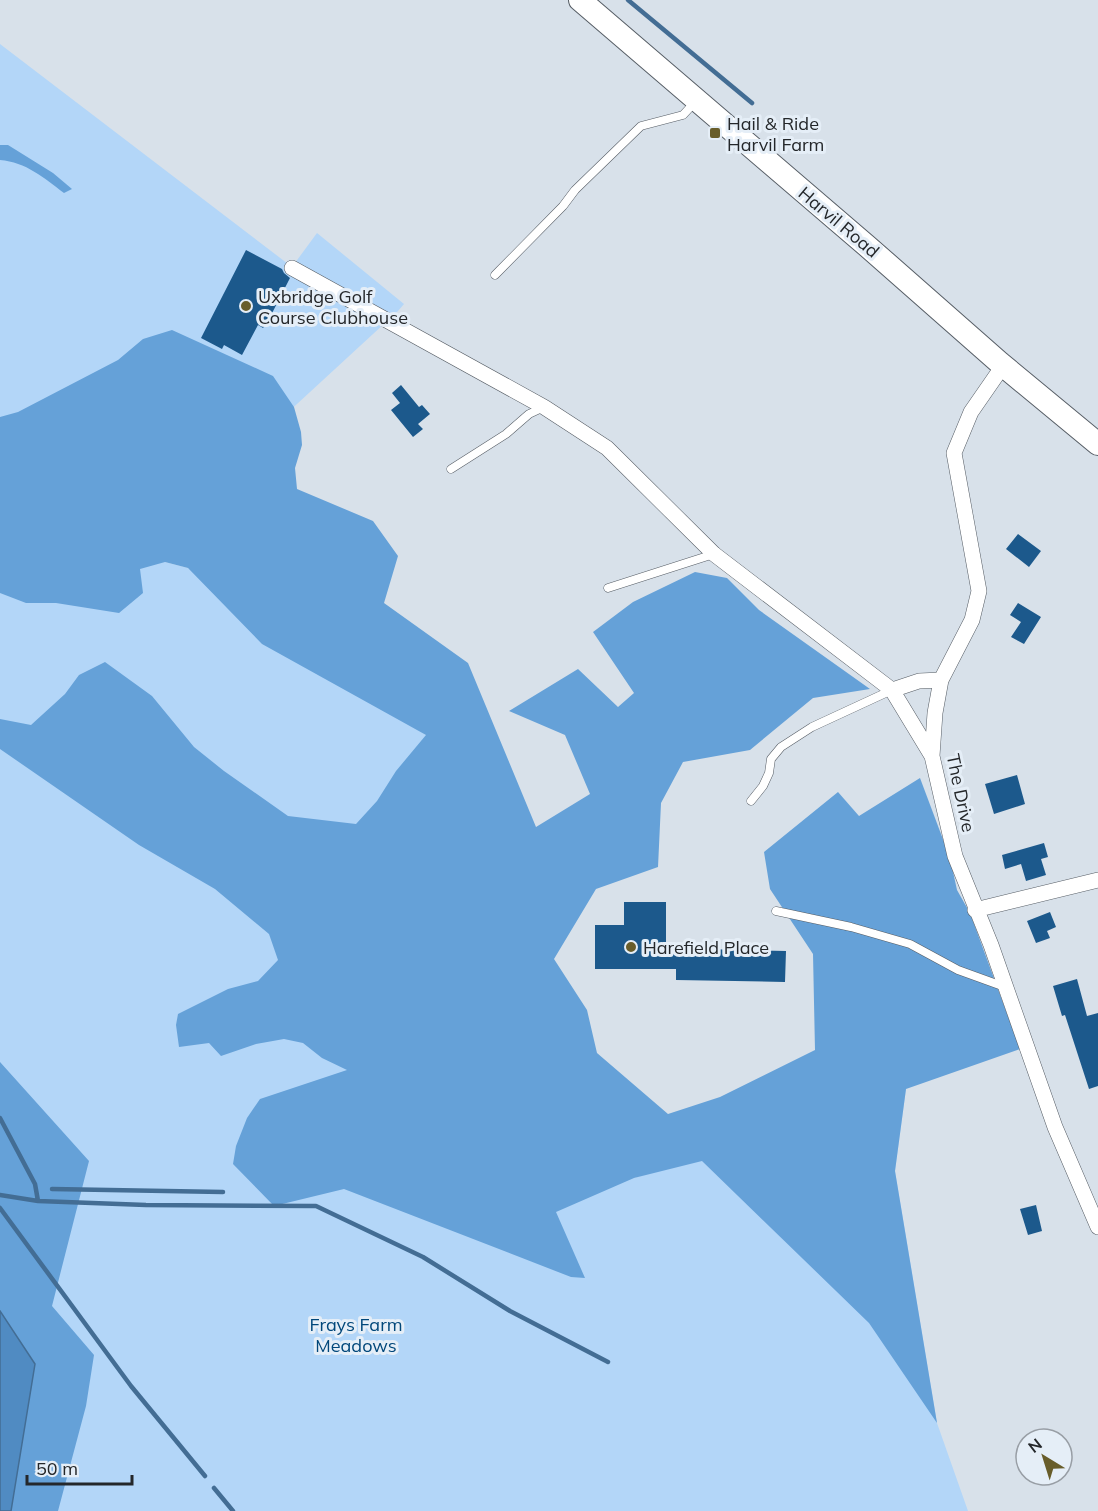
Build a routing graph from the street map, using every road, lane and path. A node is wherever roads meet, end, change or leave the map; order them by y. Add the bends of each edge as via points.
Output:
1 (579, 0) edge
2 (696, 100) junction
3 (292, 268) dead end
4 (495, 275) dead end
5 (1000, 363) junction
6 (544, 407) junction
7 (1098, 444) edge
8 (451, 469) dead end
9 (714, 554) junction
10 (608, 588) dead end
11 (941, 680) junction
12 (892, 690) junction
13 (932, 756) junction
14 (751, 801) dead end
15 (1098, 880) edge
16 (975, 910) junction
17 (776, 911) dead end
18 (1006, 988) junction
19 (1098, 1227) edge

1 - 2 street, Harvil Road
2 - 4 lane via 683,115 641,126
2 - 5 street, Harvil Road
3 - 6 street
5 - 7 street, Harvil Road
5 - 11 street, The Drive via 954,453 978,591 972,620
6 - 8 lane
6 - 9 street via 607,448
9 - 10 lane
9 - 12 street
11 - 12 street via 919,681
11 - 13 street, The Drive
12 - 13 street
12 - 14 lane via 812,727 781,747 771,759 763,786
13 - 16 street, The Drive via 955,856
15 - 16 street
16 - 18 street, The Drive
17 - 18 lane via 910,945 958,970
18 - 19 street, The Drive via 1055,1127

